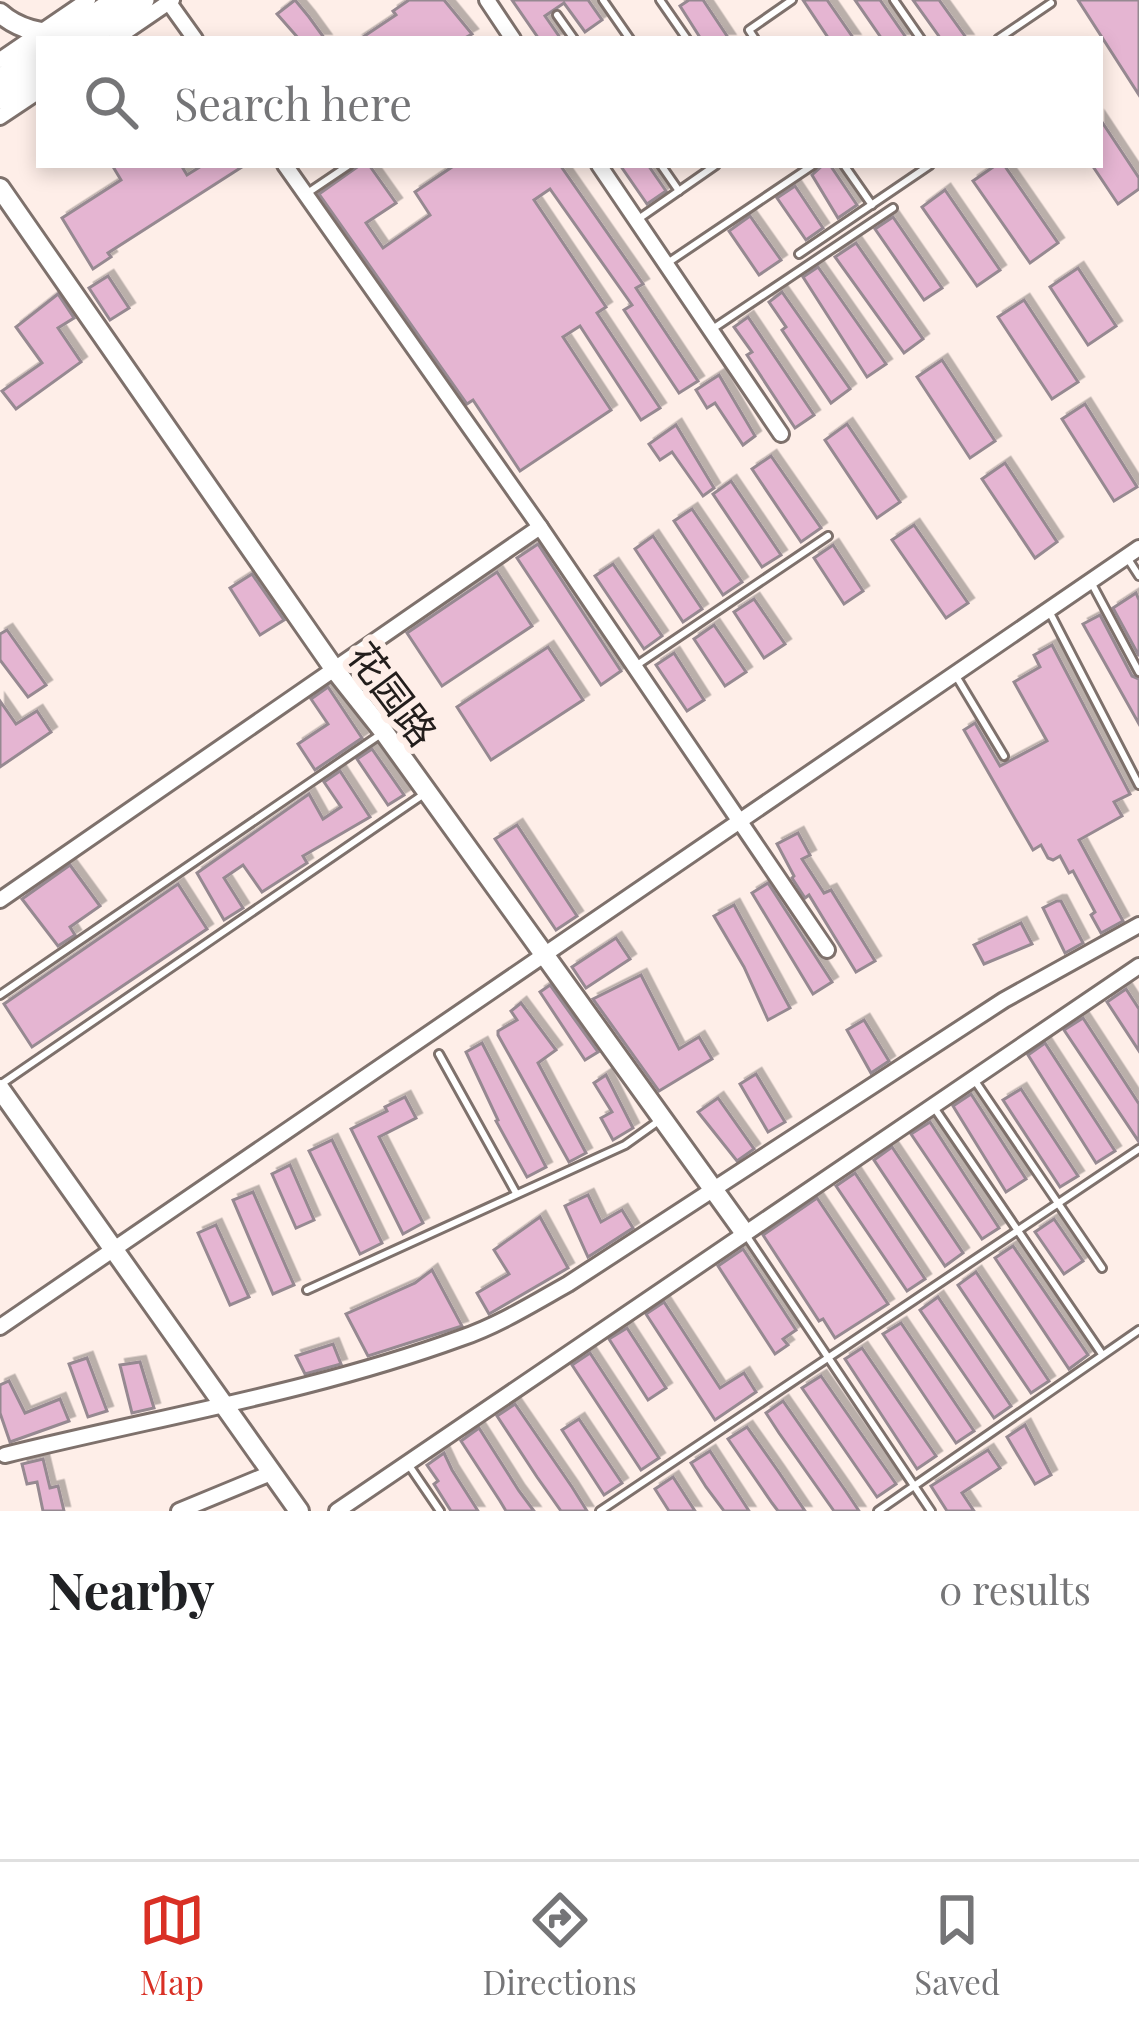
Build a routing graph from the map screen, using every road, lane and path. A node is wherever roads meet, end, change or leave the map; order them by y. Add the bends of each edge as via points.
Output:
1 (88, 0) edge
2 (117, 0) edge
3 (143, 0) edge
4 (487, 0) edge
5 (603, 0) edge
6 (660, 0) edge
7 (792, 0) edge
8 (894, 0) edge
9 (170, 1) edge
10 (1052, 3) edge
11 (0, 13) edge
12 (557, 15) dead end
13 (47, 36) edge
14 (61, 36) edge
15 (64, 36) edge
16 (66, 36) edge
17 (119, 36) edge
18 (193, 36) edge
19 (511, 36) edge
20 (572, 36) edge
21 (628, 36) edge
22 (685, 36) edge
23 (753, 36) edge
24 (920, 36) edge
25 (1002, 36) edge
26 (36, 48) edge
27 (36, 55) edge
28 (0, 60) edge
29 (36, 73) edge
30 (0, 80) edge
31 (36, 93) edge
32 (0, 98) edge
33 (0, 117) edge
34 (288, 168) edge
35 (345, 168) edge
36 (601, 168) edge
37 (663, 168) edge
38 (712, 168) edge
39 (809, 168) edge
40 (846, 168) edge
41 (926, 168) edge
42 (0, 188) edge
43 (679, 191) junction
44 (306, 194) junction
45 (872, 205) junction
46 (893, 208) dead end
47 (637, 220) junction
48 (799, 254) dead end
49 (666, 264) junction
50 (711, 330) junction
51 (781, 434) dead end
52 (540, 527) junction
53 (828, 536) dead end
54 (1133, 552) edge
55 (1139, 576) edge
56 (1090, 581) junction
57 (1048, 610) junction
58 (635, 666) junction
59 (334, 670) junction
60 (1139, 672) edge
61 (954, 674) junction
62 (384, 732) junction
63 (1004, 756) dead end
64 (1139, 785) edge
65 (427, 791) junction
66 (740, 819) junction
67 (0, 900) edge
68 (1139, 926) edge
69 (826, 950) dead end
70 (543, 952) junction
71 (1139, 966) edge
72 (0, 995) edge
73 (439, 1054) dead end
74 (974, 1078) junction
75 (0, 1087) edge
76 (933, 1106) junction
77 (662, 1119) junction
78 (1139, 1149) edge
79 (713, 1190) junction
80 (516, 1193) junction
81 (1058, 1203) junction
82 (1018, 1230) junction
83 (744, 1232) junction
84 (113, 1252) junction
85 (1102, 1268) dead end
86 (307, 1290) dead end
87 (0, 1328) edge
88 (1139, 1330) edge
89 (1102, 1354) junction
90 (828, 1358) junction
91 (224, 1408) junction
92 (5, 1455) dead end
93 (406, 1461) junction
94 (271, 1473) junction
95 (915, 1486) junction
96 (179, 1511) edge
97 (299, 1511) edge
98 (337, 1511) edge
99 (440, 1511) edge
100 (600, 1511) edge
101 (878, 1511) edge
102 (931, 1511) edge

1 - 14 street
2 - 15 main road
3 - 16 main road
4 - 19 street
5 - 21 lane
6 - 22 lane
7 - 23 lane via 749,30
8 - 24 lane
9 - 17 street
9 - 18 street
10 - 25 lane
11 - 13 street
12 - 20 lane
26 - 28 street
27 - 30 main road
29 - 32 main road
31 - 33 street
34 - 44 street
35 - 44 lane
36 - 47 street
37 - 43 lane
38 - 43 lane
39 - 49 lane
40 - 45 lane
41 - 45 lane
42 - 59 street, 花园路
43 - 47 lane
44 - 52 street
45 - 48 lane
46 - 50 lane
47 - 49 street
49 - 50 street
50 - 51 street
52 - 58 street
52 - 59 street
53 - 58 lane
54 - 55 lane
54 - 56 street
56 - 57 street
56 - 60 lane
57 - 61 street
57 - 64 lane
58 - 66 street
59 - 62 street, 花园路
59 - 67 street
61 - 63 lane
61 - 66 street
62 - 65 street, 花园路
62 - 72 lane
65 - 70 street, 花园路
65 - 75 lane
66 - 69 street
66 - 70 street
68 - 79 street via 1045,975
70 - 77 street, 花园路
70 - 84 street
71 - 74 street
73 - 80 lane
74 - 76 street
74 - 81 lane
75 - 84 street
76 - 82 lane
76 - 83 street
77 - 79 street, 花园路
77 - 80 lane via 625,1145
78 - 81 lane
79 - 83 street, 花园路
79 - 91 street via 568,1284 464,1338
80 - 86 lane
81 - 82 lane
81 - 85 lane
82 - 89 lane
82 - 90 lane
83 - 90 lane
83 - 93 street
84 - 87 street
84 - 91 street
88 - 89 lane
89 - 95 lane
90 - 95 lane
90 - 100 lane
91 - 92 street
91 - 94 street
93 - 98 street
93 - 99 lane
94 - 96 street
94 - 97 street
95 - 101 lane
95 - 102 lane

